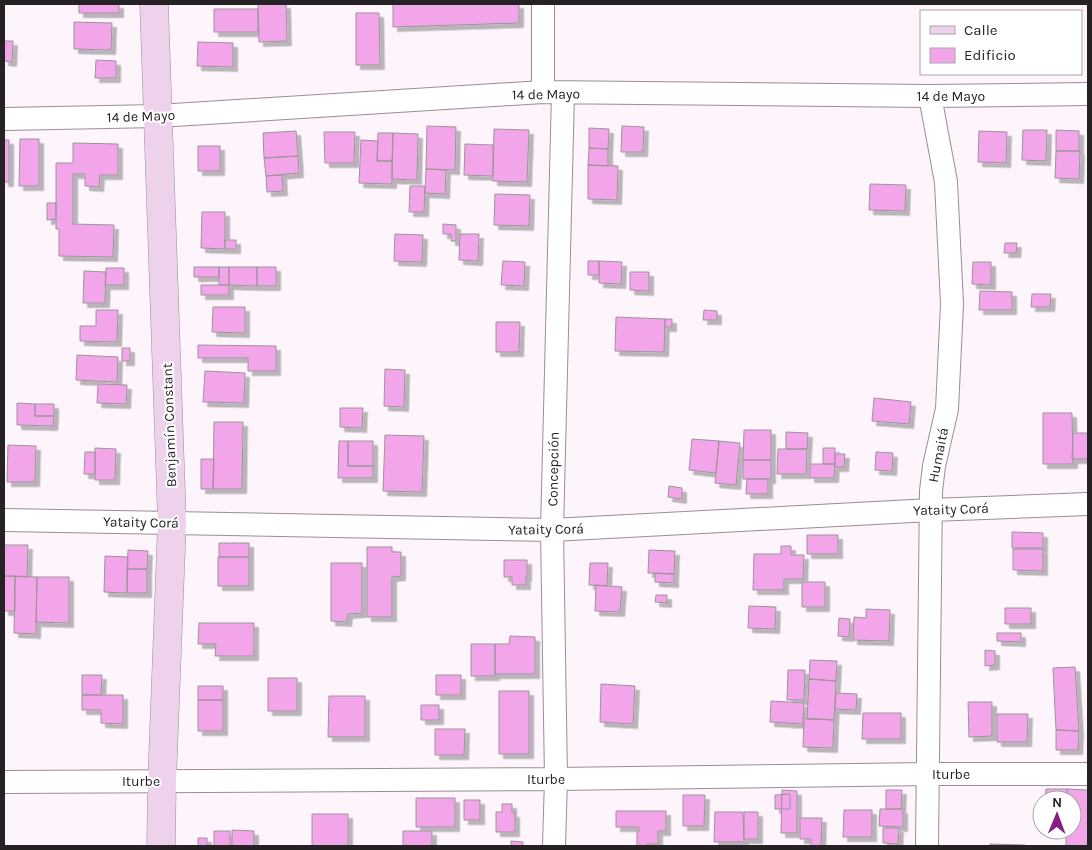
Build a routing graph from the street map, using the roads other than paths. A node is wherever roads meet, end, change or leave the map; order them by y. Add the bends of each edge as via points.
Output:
1 (154, 4) edge
2 (543, 4) edge
3 (553, 92) junction
4 (1088, 94) edge
5 (930, 96) junction
6 (158, 116) junction
7 (4, 119) edge
8 (1088, 504) edge
9 (932, 510) junction
10 (4, 520) edge
11 (172, 522) junction
12 (552, 530) junction
13 (928, 774) junction
14 (1088, 774) edge
15 (556, 779) junction
16 (162, 781) junction
17 (4, 782) edge
18 (161, 846) edge
19 (554, 846) edge
20 (927, 846) edge

1 - 6 street, Benjamín Constant
2 - 3 street, Concepción
3 - 5 street, 14 de Mayo
3 - 6 street, 14 de Mayo
3 - 12 street, Concepción
4 - 5 street, 14 de Mayo
5 - 9 street, Humaitá via 946,182 952,304 947,409 934,466
6 - 7 street, 14 de Mayo
6 - 11 street, Benjamín Constant
8 - 9 street, Yataity Corá
9 - 12 street, Yataity Corá
9 - 13 street, Humaitá
10 - 11 street, Yataity Corá
11 - 12 street, Yataity Corá
11 - 16 street, Benjamín Constant
12 - 15 street, Concepción
13 - 14 street, Iturbe
13 - 15 street, Iturbe
13 - 20 street, Humaitá
15 - 16 street, Iturbe
15 - 19 street, Concepción
16 - 17 street, Iturbe
16 - 18 street, Benjamín Constant

